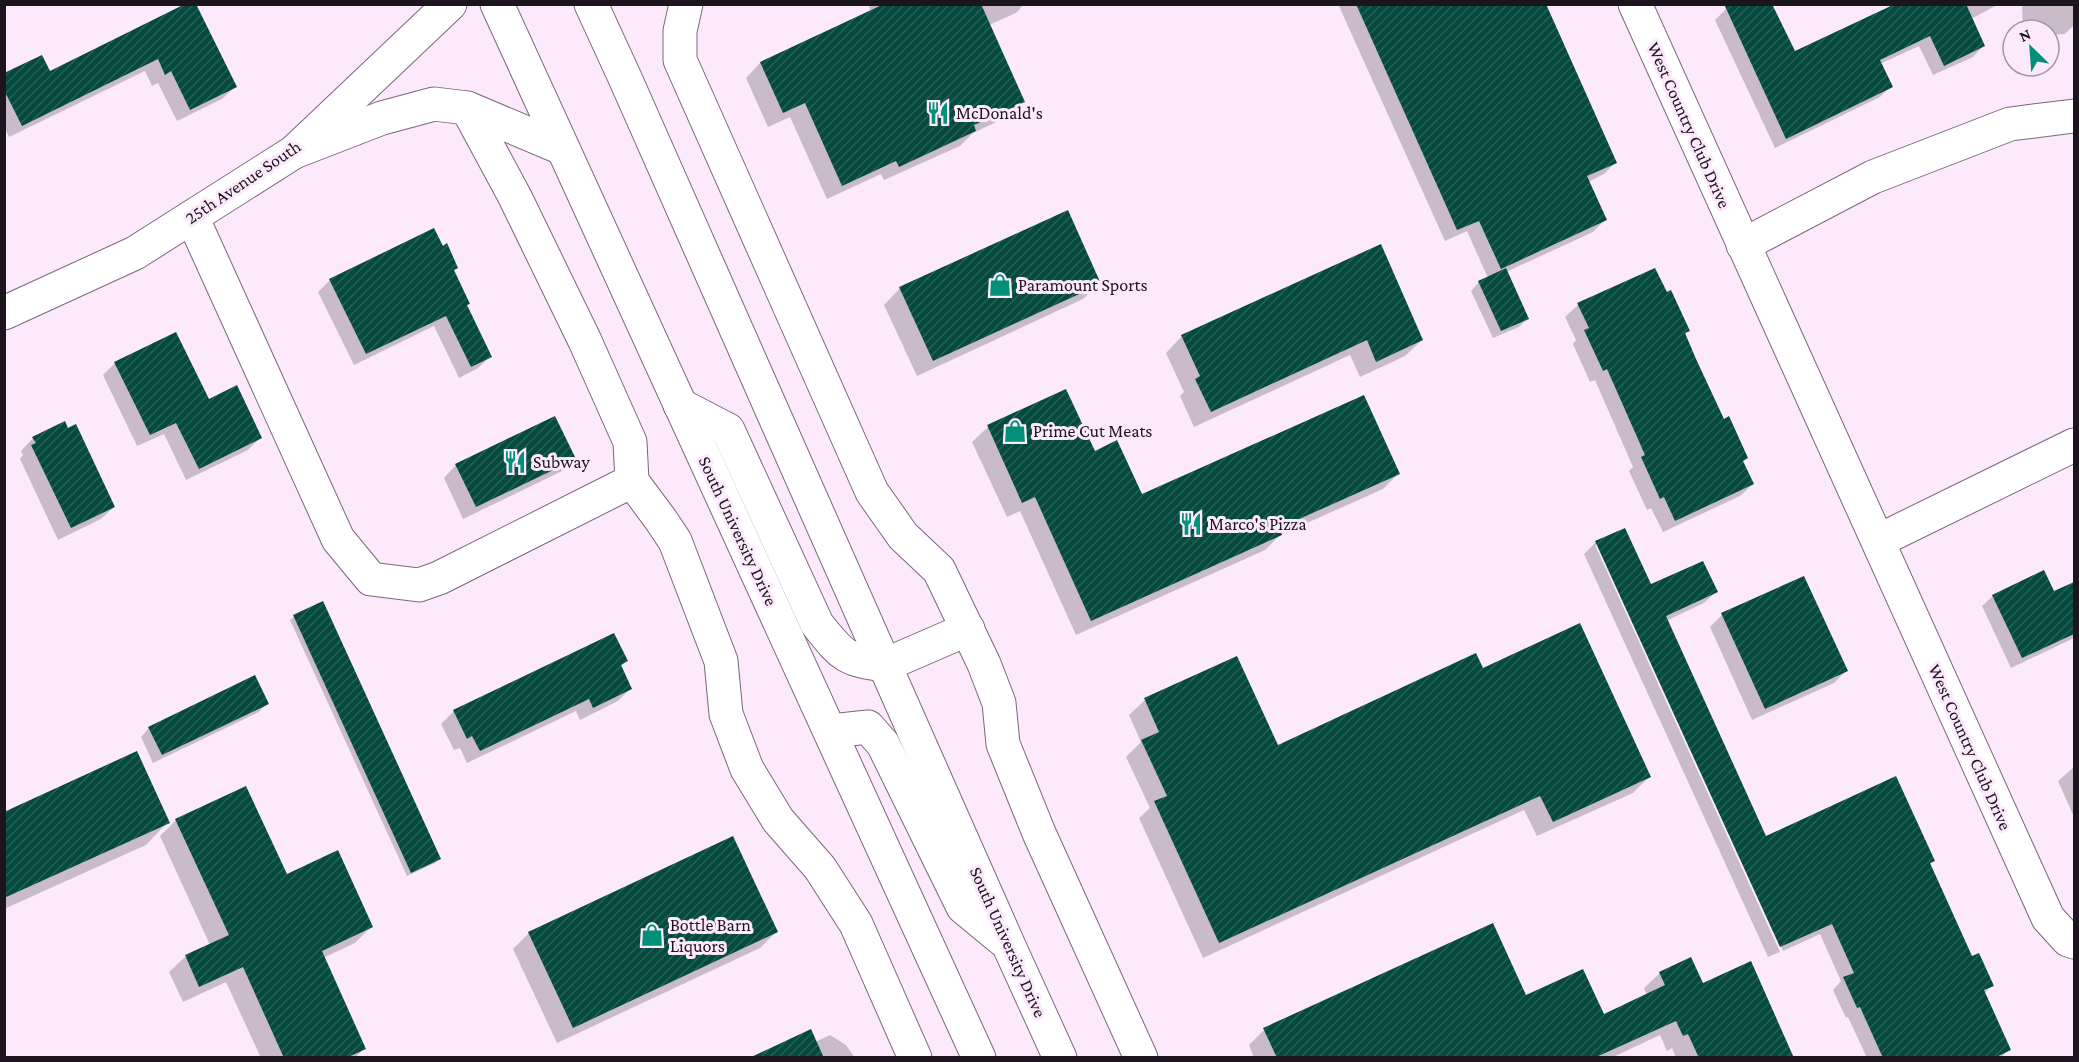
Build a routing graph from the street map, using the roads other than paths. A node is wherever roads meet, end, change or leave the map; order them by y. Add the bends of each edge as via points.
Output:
1 (450, 4) edge
2 (497, 4) edge
3 (591, 4) edge
4 (686, 4) edge
5 (1635, 4) edge
6 (467, 108) junction
7 (2074, 116) edge
8 (562, 148) junction
9 (294, 152) junction
10 (192, 217) junction
11 (1743, 245) junction
12 (4, 313) edge
13 (680, 405) junction
14 (2074, 445) edge
15 (632, 482) junction
16 (1878, 542) junction
17 (968, 629) junction
18 (885, 665) junction
19 (831, 731) junction
20 (2074, 942) edge
21 (1009, 946) junction
22 (915, 1058) edge
23 (979, 1058) edge
24 (1060, 1058) edge
25 (1141, 1058) edge

1 - 9 street, 25th Avenue South
2 - 8 street, South University Drive
3 - 18 street, South University Drive
4 - 17 street via 680,31 681,60 872,492 903,536 939,570
5 - 11 street, West Country Club Drive
6 - 8 street
6 - 9 street via 434,104 382,118
6 - 15 street via 585,340 630,442
7 - 11 street via 2010,124 1884,173
8 - 13 street, South University Drive
9 - 10 street, 25th Avenue South
10 - 12 street, 25th Avenue South via 135,253
10 - 15 street via 338,538 371,579 419,585 439,578
11 - 16 street, West Country Club Drive
13 - 18 street via 728,430 817,624 838,651 858,662
13 - 19 street, South University Drive
14 - 16 street
15 - 22 street via 675,541 721,661 726,714 747,769 778,820 820,868 856,924
16 - 20 street, West Country Club Drive via 2048,918
17 - 18 street
17 - 25 street via 999,703 1002,744
18 - 21 street, South University Drive
19 - 21 street via 868,727 883,744 963,907
19 - 23 street, South University Drive
21 - 24 street, South University Drive

